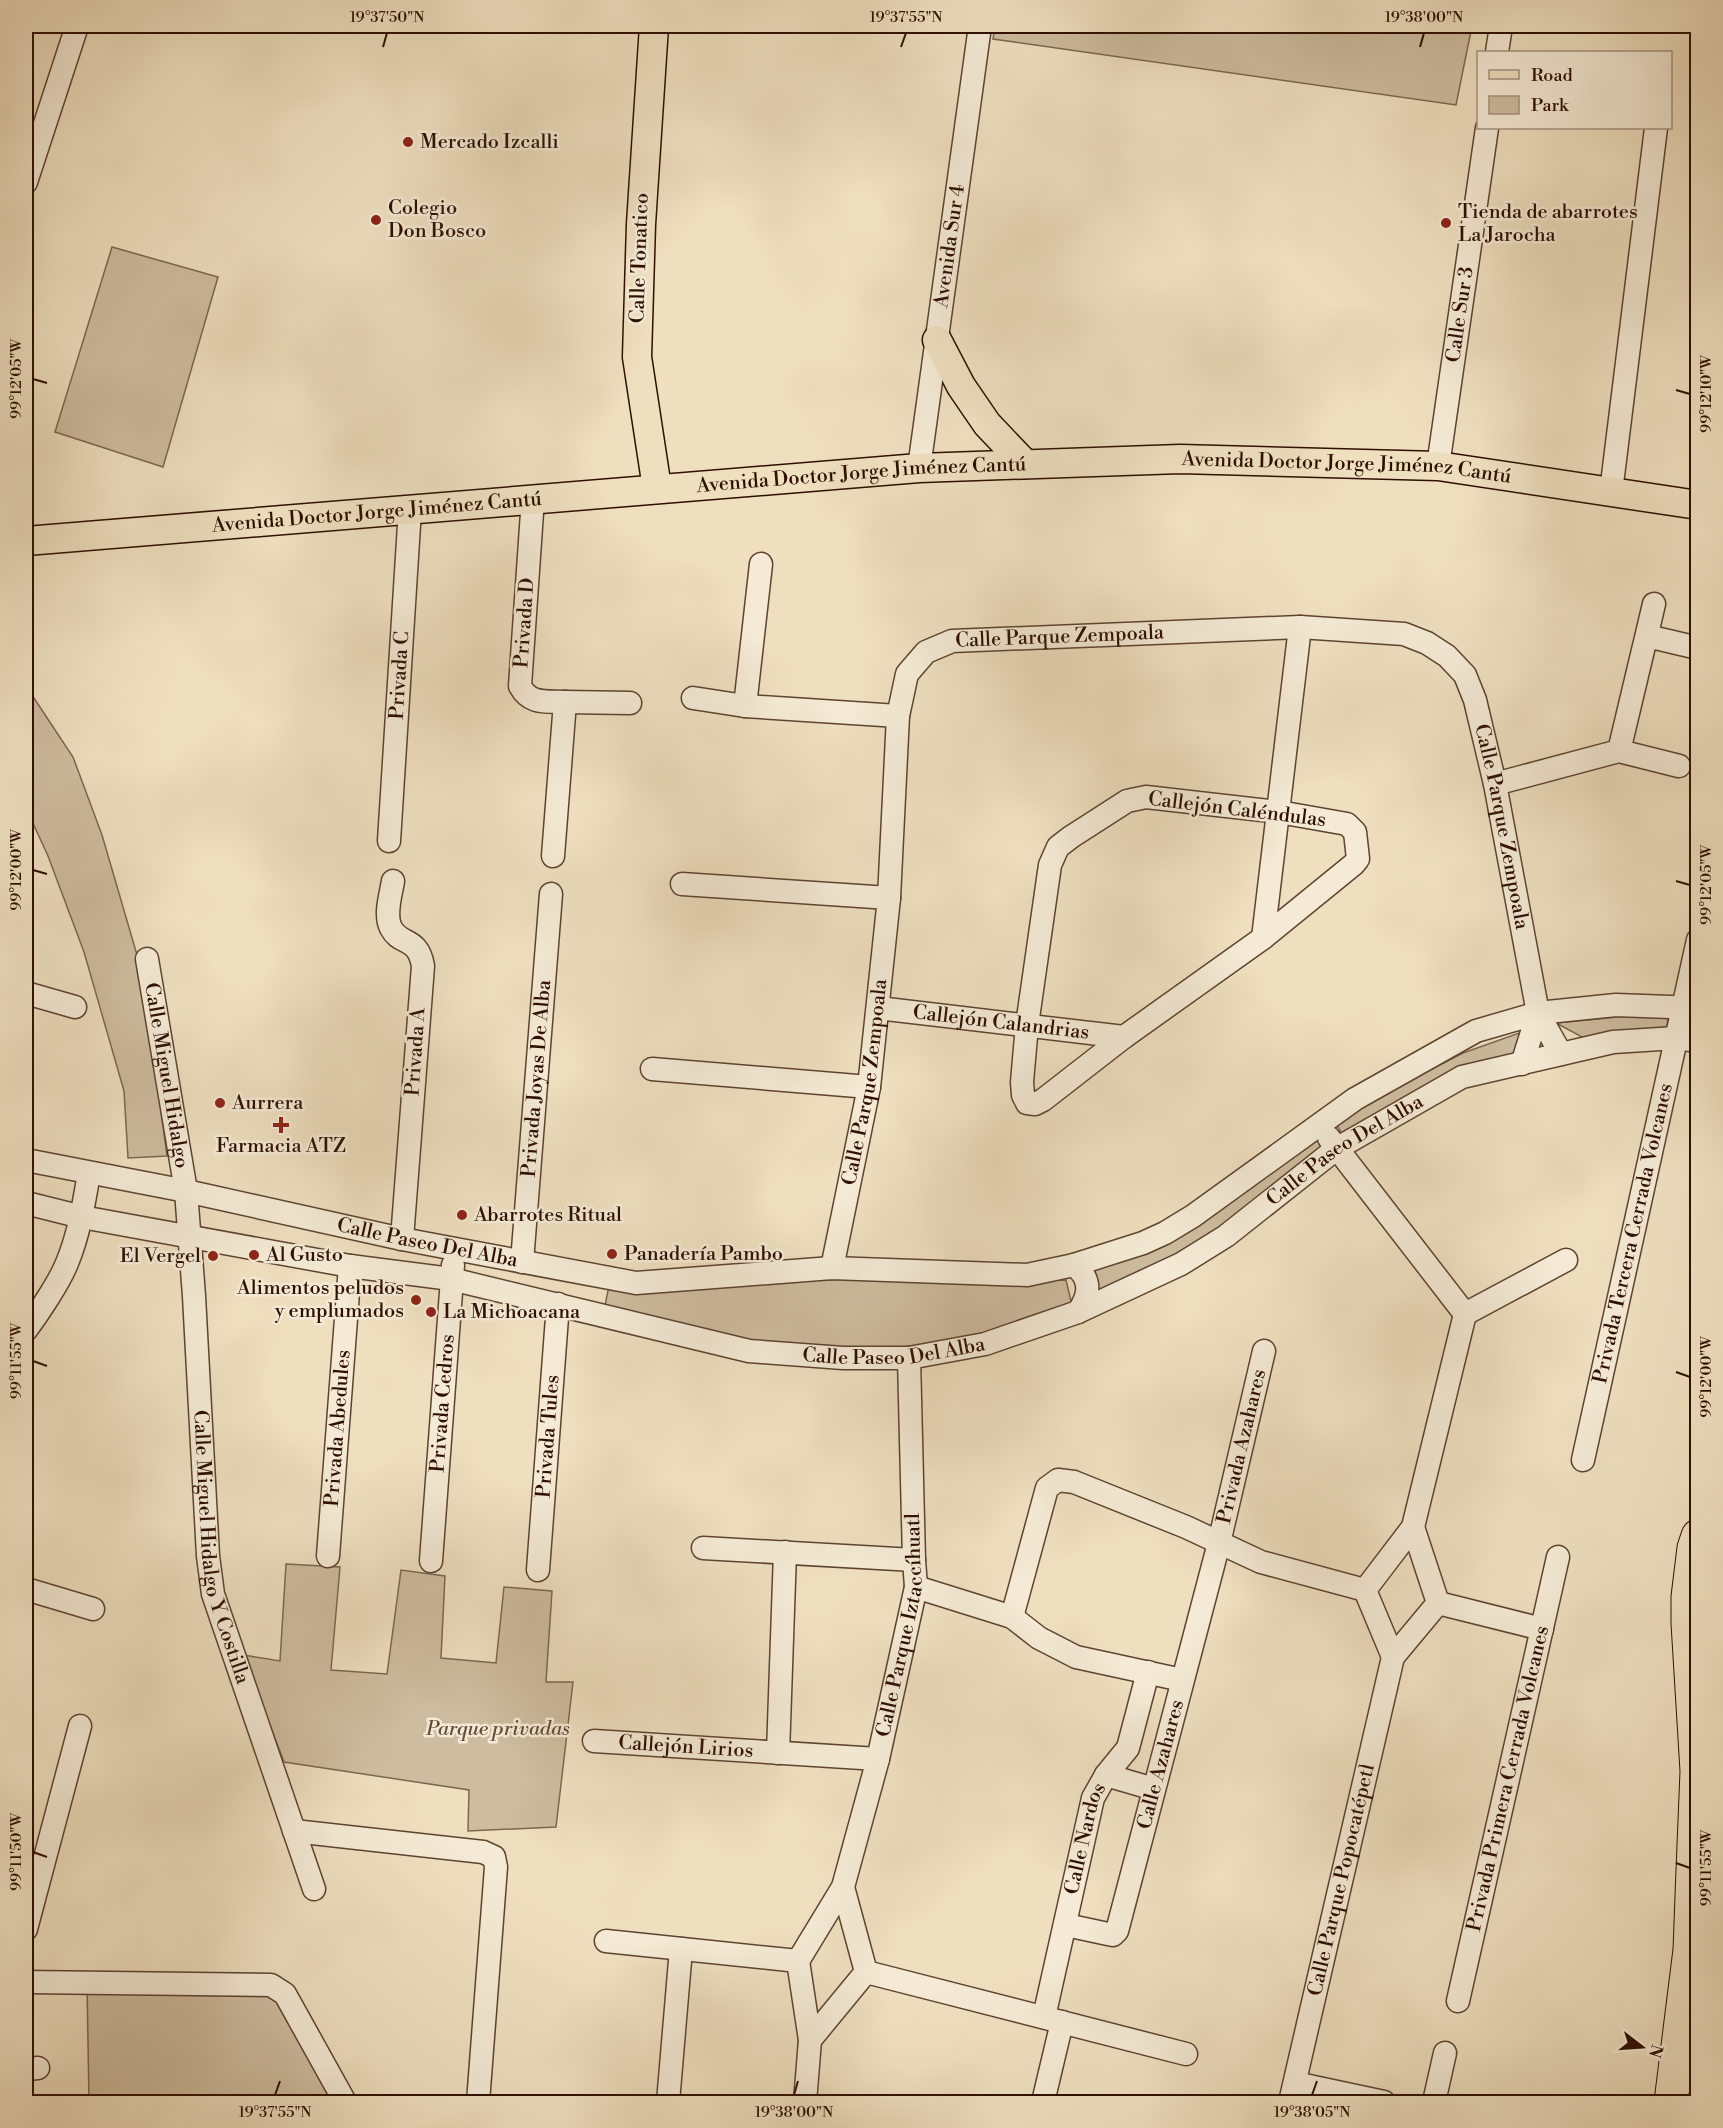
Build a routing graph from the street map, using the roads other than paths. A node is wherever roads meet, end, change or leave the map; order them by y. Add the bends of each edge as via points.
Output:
1 (77, 26) edge
2 (650, 26) edge
3 (980, 26) edge
4 (1501, 26) edge
5 (1497, 51) edge
6 (1486, 129) edge
7 (1656, 129) edge
8 (26, 182) edge
9 (937, 340) junction
10 (1025, 464) junction
11 (1438, 466) junction
12 (919, 468) junction
13 (657, 488) junction
14 (1611, 492) junction
15 (533, 498) junction
16 (1698, 505) edge
17 (410, 510) junction
18 (26, 541) edge
19 (761, 564) dead end
20 (1654, 604) dead end
21 (1300, 627) junction
22 (1647, 636) junction
23 (1698, 648) edge
24 (693, 698) dead end
25 (566, 702) junction
26 (630, 703) dead end
27 (745, 706) junction
28 (898, 716) junction
29 (1619, 751) junction
30 (1679, 766) dead end
31 (1495, 784) junction
32 (1279, 812) junction
33 (389, 842) dead end
34 (554, 856) dead end
35 (393, 881) dead end
36 (682, 884) dead end
37 (551, 894) dead end
38 (889, 898) junction
39 (1263, 938) junction
40 (1698, 940) edge
41 (147, 959) dead end
42 (26, 993) edge
43 (75, 1007) dead end
44 (878, 1008) junction
45 (1690, 1008) edge
46 (1538, 1013) junction
47 (1027, 1025) junction
48 (1124, 1037) junction
49 (1687, 1039) edge
50 (1561, 1054) junction
51 (1522, 1064) junction
52 (652, 1069) dead end
53 (869, 1087) junction
54 (1319, 1124) junction
55 (1336, 1149) junction
56 (26, 1160) edge
57 (89, 1173) junction
58 (186, 1191) junction
59 (26, 1203) edge
60 (82, 1217) junction
61 (189, 1236) junction
62 (402, 1239) junction
63 (455, 1248) junction
64 (1566, 1260) dead end
65 (522, 1262) junction
66 (1074, 1265) junction
67 (350, 1266) junction
68 (831, 1268) junction
69 (451, 1279) junction
70 (558, 1304) junction
71 (1078, 1312) junction
72 (1465, 1314) junction
73 (26, 1329) edge
74 (1264, 1351) dead end
75 (909, 1358) junction
76 (1584, 1460) dead end
77 (1413, 1527) junction
78 (1698, 1536) edge
79 (1219, 1543) junction
80 (703, 1548) dead end
81 (785, 1552) junction
82 (328, 1556) dead end
83 (1558, 1557) dead end
84 (914, 1560) junction
85 (431, 1561) dead end
86 (538, 1570) dead end
87 (916, 1587) junction
88 (26, 1589) edge
89 (1365, 1590) junction
90 (1438, 1603) junction
91 (93, 1608) dead end
92 (1012, 1617) junction
93 (1542, 1629) junction
94 (1393, 1657) junction
95 (1148, 1672) junction
96 (1182, 1680) junction
97 (80, 1726) dead end
98 (594, 1741) dead end
99 (778, 1754) junction
100 (878, 1759) junction
101 (1106, 1774) junction
102 (1154, 1789) junction
103 (294, 1831) junction
104 (843, 1887) junction
105 (314, 1889) dead end
106 (1066, 1925) junction
107 (26, 1929) edge
108 (817, 1931) junction
109 (606, 1941) dead end
110 (858, 1944) junction
111 (681, 1949) junction
112 (798, 1961) junction
113 (866, 1972) junction
114 (26, 1982) edge
115 (1458, 2001) dead end
116 (1053, 2019) junction
117 (810, 2040) junction
118 (1445, 2053) dead end
119 (1186, 2054) dead end
120 (1698, 2067) edge
121 (1293, 2093) edge
122 (345, 2103) edge
123 (478, 2103) edge
124 (668, 2103) edge
125 (805, 2103) edge
126 (1043, 2103) edge
127 (1384, 2103) edge
128 (1434, 2103) edge
129 (1671, 2103) edge
130 (1691, 2103) edge

1 - 8 street
2 - 13 main road, Calle Tonatico via 636,357
3 - 9 street, Avenida Sur 4
4 - 5 street
6 - 11 street, Calle Sur 3
7 - 14 street
9 - 10 main road via 987,424
9 - 12 street, Avenida Sur 4
10 - 11 main road, Avenida Doctor Jorge Jiménez Cantú via 1180,459
10 - 12 main road, Avenida Doctor Jorge Jiménez Cantú
11 - 14 main road, Avenida Doctor Jorge Jiménez Cantú
12 - 13 main road, Avenida Doctor Jorge Jiménez Cantú
13 - 15 main road, Avenida Doctor Jorge Jiménez Cantú
14 - 16 main road, Avenida Doctor Jorge Jiménez Cantú
15 - 17 main road, Avenida Doctor Jorge Jiménez Cantú
15 - 25 street, Privada D via 520,686 525,695 536,700
17 - 18 main road, Avenida Doctor Jorge Jiménez Cantú
17 - 33 street, Privada C
19 - 27 street
20 - 22 street
21 - 28 street, Calle Parque Zempoala via 952,641 926,652 907,674
21 - 31 street, Calle Parque Zempoala via 1404,634 1447,656 1465,675 1475,700
21 - 32 street
22 - 23 street
22 - 29 street
24 - 27 street
25 - 26 street
25 - 34 street
27 - 28 street
28 - 38 street, Calle Parque Zempoala
29 - 30 street
29 - 31 street
31 - 46 street, Calle Parque Zempoala
32 - 39 street
32 - 39 street, Callejón Caléndulas via 1351,826 1358,859
32 - 47 street, Callejón Caléndulas via 1136,798 1058,848 1050,865
35 - 62 street, Privada A via 388,917 391,929 421,953 423,966
36 - 38 street
37 - 65 street, Privada Joyas De Alba
38 - 44 street, Calle Parque Zempoala
39 - 48 street, Callejón Caléndulas
40 - 45 street, Privada Tercera Cerrada Volcanes
41 - 58 street, Calle Miguel Hidalgo
42 - 43 street
44 - 47 street, Callejón Calandrias
44 - 53 street, Calle Parque Zempoala
45 - 46 street, Calle Paseo Del Alba via 1616,1005
45 - 49 street, Privada Tercera Cerrada Volcanes
46 - 50 street, Calle Parque Zempoala
46 - 51 street, Calle Parque Zempoala
46 - 54 street, Calle Paseo Del Alba via 1476,1031 1355,1099
47 - 48 street, Callejón Calandrias
47 - 48 street, Callejón Caléndulas via 1023,1095 1027,1103 1035,1104
49 - 50 street, Calle Paseo Del Alba via 1613,1042
49 - 76 street, Privada Tercera Cerrada Volcanes
50 - 51 street, Calle Paseo Del Alba
51 - 55 street, Calle Paseo Del Alba via 1462,1077
52 - 53 street
53 - 68 street, Calle Parque Zempoala
54 - 55 street
54 - 66 street, Calle Paseo Del Alba via 1165,1233
55 - 71 street, Calle Paseo Del Alba via 1226,1236 1181,1264
55 - 72 street
56 - 57 street, Calle Paseo Del Alba
57 - 58 street, Calle Paseo Del Alba
57 - 60 street
58 - 61 street, Calle Miguel Hidalgo Y Costilla
58 - 62 street, Calle Paseo Del Alba
59 - 60 street, Calle Paseo Del Alba
60 - 61 street, Calle Paseo Del Alba
60 - 73 street via 67,1263
61 - 67 street, Calle Paseo Del Alba
61 - 103 street, Calle Miguel Hidalgo Y Costilla via 207,1556 213,1594
62 - 63 street, Calle Paseo Del Alba
63 - 65 street, Calle Paseo Del Alba
63 - 69 street, Privada Cedros
64 - 72 street
65 - 68 street, Calle Paseo Del Alba via 636,1283
66 - 68 street, Calle Paseo Del Alba via 1026,1275
66 - 71 street via 1088,1285 1088,1294
67 - 69 street, Calle Paseo Del Alba
67 - 82 street, Privada Abedules
69 - 70 street, Calle Paseo Del Alba
69 - 85 street, Privada Cedros
70 - 75 street, Calle Paseo Del Alba via 749,1351
70 - 86 street, Privada Tules
71 - 75 street, Calle Paseo Del Alba via 985,1344
72 - 77 street
74 - 79 street, Privada Azahares
75 - 84 street, Calle Parque Iztaccíhuatl
77 - 89 street
77 - 90 street
78 - 129 highway via 1688,1597 1697,1771 1690,1950
79 - 89 street via 1262,1562
79 - 92 street via 1074,1482 1058,1480 1047,1488
79 - 96 street, Calle Azahares
80 - 81 street
81 - 84 street
81 - 99 street
83 - 93 street, Privada Primera Cerrada Volcanes
84 - 87 street, Calle Parque Iztaccíhuatl
87 - 92 street
87 - 100 street, Calle Parque Iztaccíhuatl
88 - 91 street
89 - 94 street
90 - 93 street
90 - 94 street, Calle Parque Popocatépetl
92 - 95 street via 1039,1638 1076,1657
93 - 115 street, Privada Primera Cerrada Volcanes
94 - 121 street, Calle Parque Popocatépetl
95 - 96 street
95 - 101 street, Calle Nardos via 1128,1748
96 - 102 street, Calle Azahares
97 - 107 street
98 - 99 street, Callejón Lirios
99 - 100 street, Callejón Lirios
100 - 104 street, Calle Parque Iztaccíhuatl
101 - 102 street
101 - 106 street, Calle Nardos via 1093,1798
102 - 106 street, Calle Azahares via 1117,1931 1113,1935
103 - 105 street, Calle Miguel Hidalgo Y Costilla
103 - 123 street via 483,1852 494,1857
104 - 108 street, Calle Parque Iztaccíhuatl
104 - 110 street
106 - 116 street, Calle Nardos
108 - 110 street via 834,1932
108 - 112 street, Calle Parque Iztaccíhuatl
109 - 111 street
110 - 113 street
111 - 112 street
111 - 124 street
112 - 117 street
113 - 116 street
113 - 117 street
114 - 122 street via 271,1985 285,1994
116 - 119 street
116 - 126 street, Calle Nardos
117 - 125 street
118 - 128 street
120 - 130 highway
121 - 127 street

